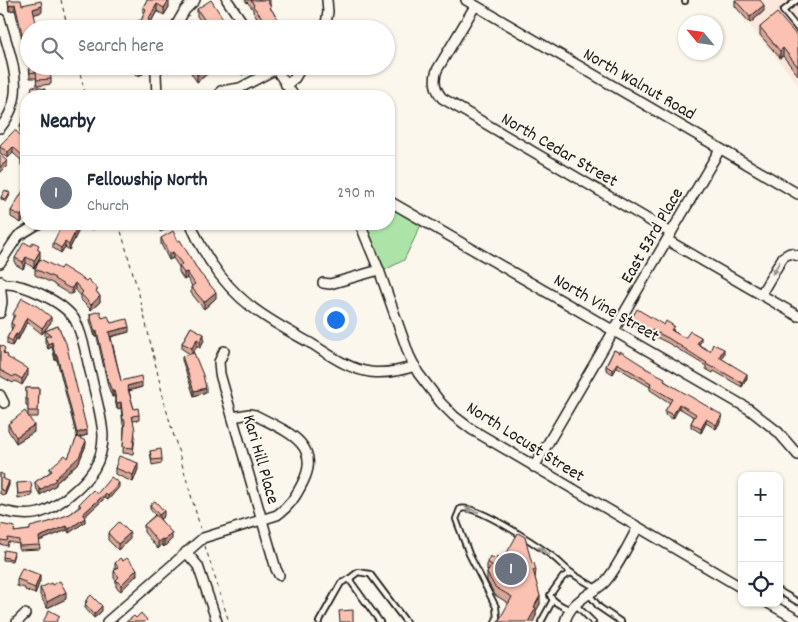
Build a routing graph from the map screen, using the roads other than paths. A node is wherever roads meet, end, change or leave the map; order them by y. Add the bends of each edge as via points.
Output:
1 (195, 0) edge
2 (227, 0) edge
3 (327, 0) edge
4 (466, 0) edge
5 (797, 0) edge
6 (475, 6) junction
7 (0, 19) edge
8 (179, 20) edge
9 (241, 20) edge
10 (327, 20) edge
11 (798, 29) edge
12 (156, 75) edge
13 (263, 75) edge
14 (280, 75) edge
15 (297, 75) edge
16 (286, 85) junction
17 (157, 90) edge
18 (227, 90) edge
19 (290, 90) edge
20 (0, 128) edge
21 (720, 149) junction
22 (798, 194) edge
23 (395, 204) edge
24 (28, 230) edge
25 (194, 230) edge
26 (362, 230) edge
27 (669, 237) junction
28 (798, 256) edge
29 (0, 263) edge
30 (379, 270) junction
31 (1, 282) edge
32 (323, 283) dead end
33 (761, 294) junction
34 (0, 313) edge
35 (798, 316) edge
36 (614, 331) junction
37 (224, 351) dead end
38 (415, 366) junction
39 (233, 417) junction
40 (798, 455) edge
41 (534, 467) junction
42 (0, 510) edge
43 (262, 520) junction
44 (638, 527) junction
45 (186, 552) junction
46 (571, 573) junction
47 (280, 575) dead end
48 (349, 579) junction
49 (738, 586) edge
50 (597, 588) junction
51 (783, 593) edge
52 (589, 594) junction
53 (553, 600) junction
54 (798, 602) edge
55 (572, 607) junction
56 (775, 607) edge
57 (25, 614) dead end
58 (798, 620) edge
59 (17, 622) edge
60 (107, 622) edge
61 (217, 622) edge
62 (319, 622) edge
63 (380, 622) edge
64 (406, 622) edge
65 (495, 622) edge
66 (541, 622) edge
67 (565, 622) edge
68 (593, 622) edge
69 (622, 622) edge

1 - 8 street
2 - 9 street
3 - 10 street
4 - 6 street, North Walnut Road
5 - 11 lane via 783,11
6 - 21 street, North Walnut Road
6 - 27 street, North Cedar Street via 437,70 436,88 442,98
7 - 20 street via 16,88 14,106
12 - 17 street
13 - 18 street via 240,88
14 - 16 street
15 - 16 street
16 - 19 street
21 - 22 street, North Walnut Road
21 - 27 street, East 53rd Place
23 - 36 street, North Vine Street
24 - 29 street via 18,236
25 - 38 street via 219,273 262,315 355,368 381,373
26 - 30 street, North Locust Street
27 - 33 street, North Cedar Street
27 - 36 street, East 53rd Place
28 -> 33 street via 790,253 783,257
30 - 32 street via 330,284
30 - 38 street, North Locust Street
31 - 34 street
31 - 42 street via 31,289 63,308 74,320 98,406 103,441 91,474 58,504 31,514
33 - 35 street, North Cedar Street
36 - 40 street, North Vine Street via 749,409 778,432
36 - 41 street, East 53rd Place
37 - 39 street, Kari Hill Place via 219,367
38 - 41 street, North Locust Street via 459,421
39 - 43 street, Kari Hill Place
39 - 43 street via 255,415 292,435 306,449 308,472 295,498 288,508
41 - 44 street, North Locust Street
43 - 45 street via 203,538
43 - 47 street, Kari Hill Place
44 - 49 street, North Locust Street
44 - 50 street via 609,577
45 - 60 street
45 - 61 street via 198,566
46 - 50 lane
46 - 53 lane via 556,585 550,595
46 -> 65 lane via 516,532 473,509 460,509 456,518 496,607
48 - 62 lane via 341,583
48 - 63 lane
48 - 64 lane via 358,572 370,574
50 - 52 street
51 - 54 lane
52 - 55 street
52 - 69 lane via 599,607
53 - 55 lane
53 - 66 lane
55 - 67 street
55 - 68 lane
56 - 58 street
57 - 59 street

